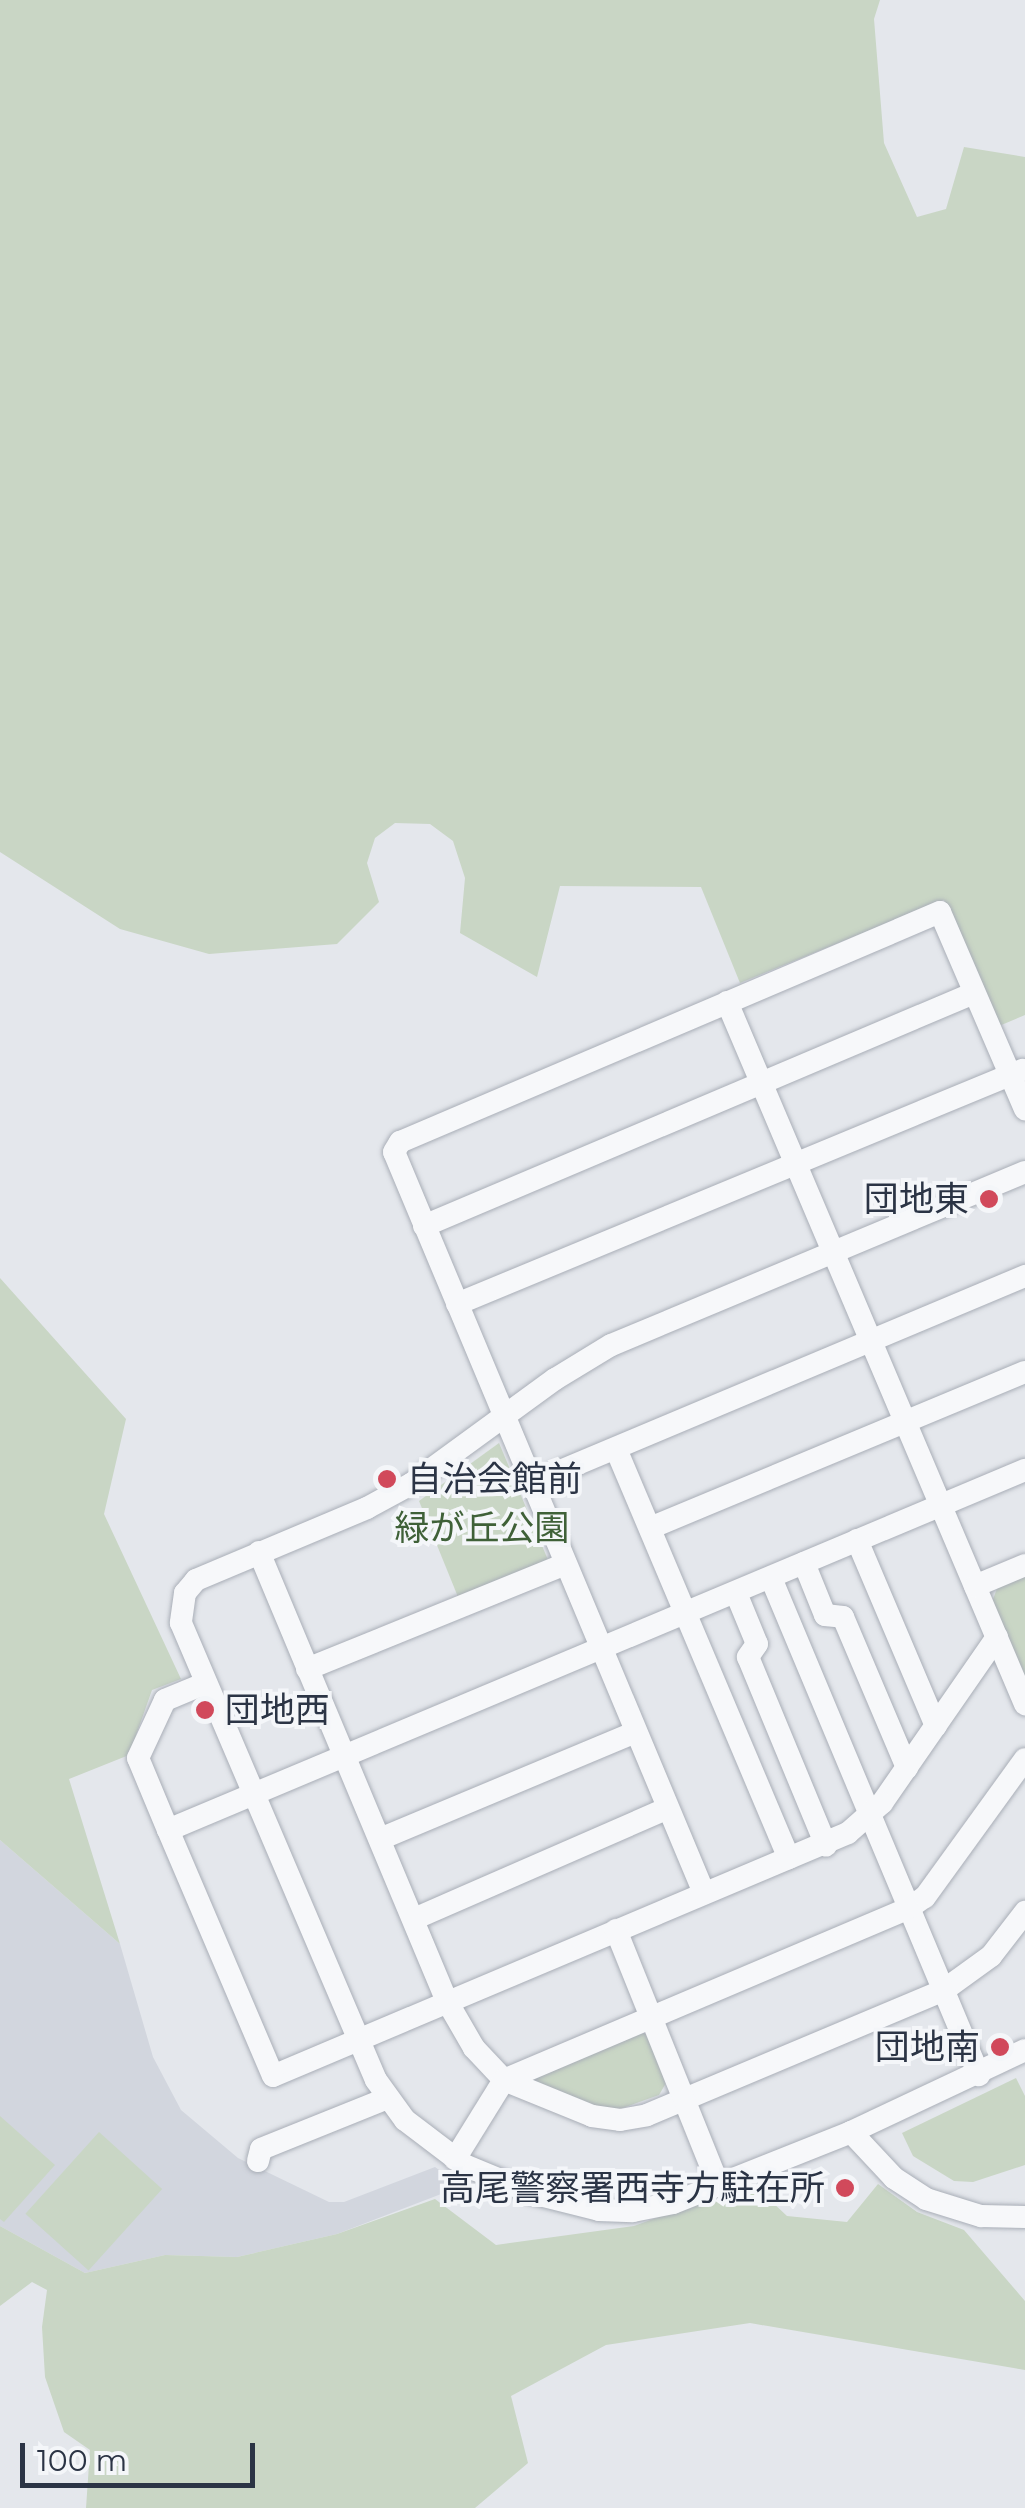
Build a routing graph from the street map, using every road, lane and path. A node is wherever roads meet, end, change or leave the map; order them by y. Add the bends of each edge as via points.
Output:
1 (974, 993) junction
2 (727, 1002) junction
3 (1018, 1072) edge
4 (762, 1083) junction
5 (1025, 1109) edge
6 (796, 1164) junction
7 (1025, 1172) edge
8 (424, 1226) junction
9 (834, 1253) junction
10 (1025, 1276) edge
11 (457, 1304) junction
12 (871, 1341) junction
13 (1025, 1372) edge
14 (505, 1418) junction
15 (906, 1422) junction
16 (616, 1449) junction
17 (1025, 1470) edge
18 (532, 1483) junction
19 (940, 1505) junction
20 (650, 1528) junction
21 (857, 1540) junction
22 (259, 1552) junction
23 (804, 1563) junction
24 (566, 1564) junction
25 (1025, 1565) edge
26 (770, 1578) junction
27 (975, 1586) junction
28 (736, 1593) junction
29 (686, 1613) junction
30 (996, 1637) junction
31 (600, 1648) junction
32 (307, 1669) junction
33 (206, 1683) junction
34 (1025, 1704) edge
35 (936, 1726) junction
36 (636, 1732) junction
37 (344, 1756) junction
38 (1025, 1759) edge
39 (907, 1768) junction
40 (254, 1792) junction
41 (668, 1808) junction
42 (871, 1816) junction
43 (168, 1830) junction
44 (380, 1839) junction
45 (826, 1845) junction
46 (789, 1858) junction
47 (704, 1893) junction
48 (909, 1908) junction
49 (1025, 1912) edge
50 (414, 1919) junction
51 (616, 1930) junction
52 (944, 1990) junction
53 (448, 2003) junction
54 (650, 2016) junction
55 (357, 2041) junction
56 (1025, 2050) edge
57 (979, 2075) junction
58 (504, 2080) junction
59 (388, 2098) junction
60 (683, 2099) junction
61 (851, 2132) junction
62 (454, 2159) junction
63 (258, 2162) dead end
64 (719, 2186) junction
65 (1025, 2217) edge

1 - 2 street via 940,912
1 - 3 street
1 - 4 street
2 - 4 street
2 - 8 street via 400,1142 394,1152
3 - 5 street
3 - 6 street
4 - 6 street
4 - 8 street
6 - 9 street
6 - 11 street
7 - 9 street
8 - 11 street
9 - 12 street
9 - 14 street via 611,1345
10 - 12 street
11 - 14 street
12 - 15 street
12 - 16 street
13 - 15 street
14 - 18 street
14 - 22 street via 411,1484
15 - 19 street
15 - 20 street
16 - 18 street
16 - 20 street
17 - 19 street
18 - 24 street
19 - 21 street
19 - 27 street
20 - 29 street
21 - 23 street
21 - 35 street
22 - 32 street
22 - 33 street via 196,1580 184,1593 181,1623
23 - 26 street
23 - 39 street via 825,1615 843,1617
24 - 31 street
24 - 32 street
25 - 27 street
26 - 28 street
26 - 42 street
27 - 30 street
28 - 29 street
28 - 45 street via 757,1644 748,1657
29 - 31 street
29 - 46 street
30 - 34 street
30 - 35 street
31 - 36 street
31 - 37 street
32 - 37 street
33 - 40 street
33 - 43 street via 165,1700 138,1758
35 - 39 street
36 - 41 street
36 - 44 street
37 - 40 street
37 - 44 street
38 - 48 street via 936,1886
39 - 42 street
40 - 43 street
40 - 55 street
41 - 47 street
41 - 50 street
42 - 45 street
42 - 48 street
43 - 55 street via 274,2076
44 - 50 street
45 - 46 street
46 - 47 street
47 - 51 street
48 - 52 street
48 - 54 street
49 - 52 street via 991,1956
50 - 53 street
51 - 53 street
51 - 54 street
52 - 57 street
52 - 60 street
53 - 55 street
53 - 58 street via 474,2048
54 - 58 street
54 - 60 street
55 - 59 street
56 - 57 street
57 - 61 street
58 - 60 street via 592,2116 620,2120
58 - 62 street
59 - 62 street
59 - 63 street via 262,2149
60 - 64 street
61 - 64 street
61 - 65 street via 894,2178 926,2198 981,2216
62 - 64 street via 532,2192 599,2210 674,2204

